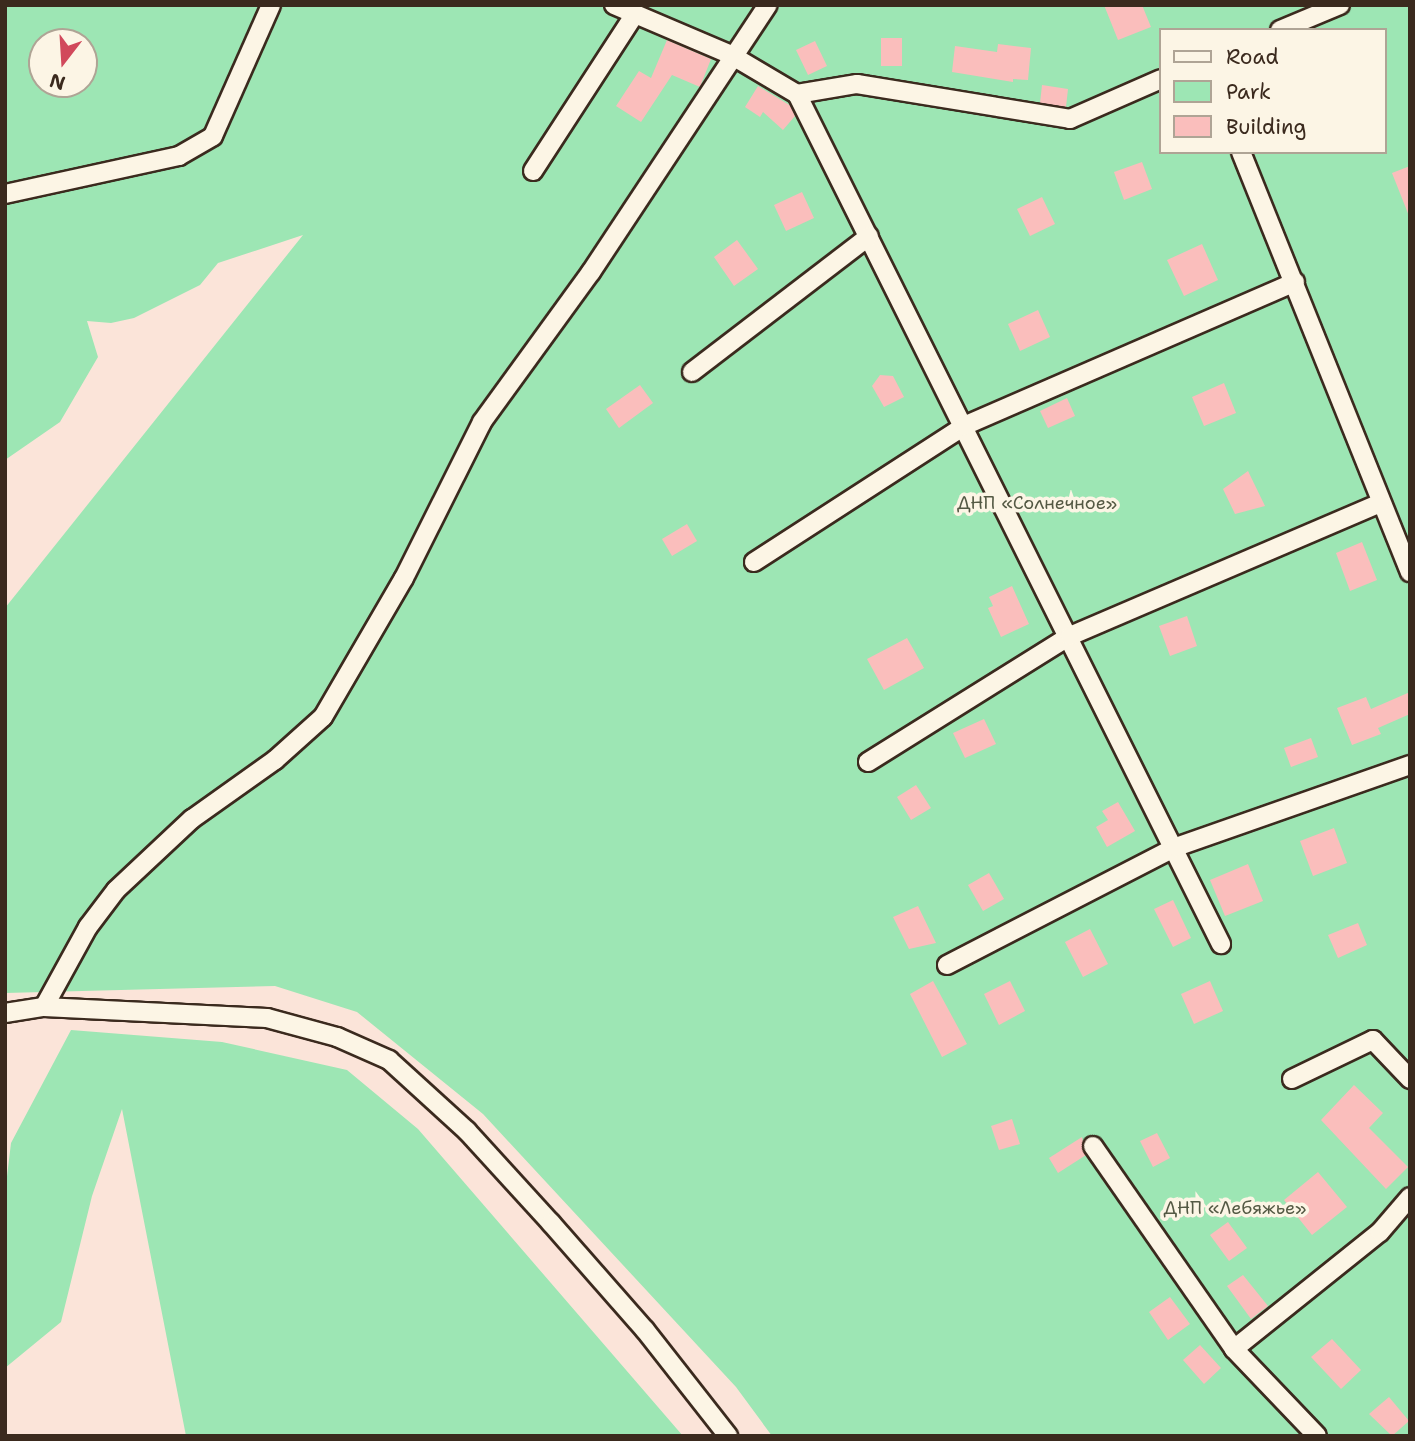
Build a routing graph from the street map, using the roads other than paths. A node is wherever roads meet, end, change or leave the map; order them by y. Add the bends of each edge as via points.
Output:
1 (271, 5) edge
2 (614, 5) edge
3 (768, 5) edge
4 (1340, 5) edge
5 (635, 14) junction
6 (1285, 28) edge
7 (731, 55) junction
8 (1160, 79) edge
9 (797, 94) junction
10 (1242, 154) edge
11 (533, 171) dead end
12 (5, 194) edge
13 (869, 236) junction
14 (1295, 282) junction
15 (692, 372) dead end
16 (964, 426) junction
17 (1380, 503) junction
18 (754, 562) dead end
19 (1410, 572) edge
20 (1070, 636) junction
21 (869, 762) dead end
22 (1410, 765) edge
23 (1176, 847) junction
24 (1221, 944) dead end
25 (947, 965) dead end
26 (44, 1007) junction
27 (5, 1013) edge
28 (1292, 1079) dead end
29 (1410, 1079) edge
30 (1093, 1146) dead end
31 (1410, 1197) edge
32 (1234, 1349) junction
33 (728, 1436) edge
34 (1317, 1436) edge

1 - 12 street via 213,136 179,156
2 - 5 street
3 - 7 street
4 - 6 street
5 - 7 street
5 - 11 street
7 - 9 street
7 - 26 street via 591,272 482,422 404,578 323,717 275,760 192,819 116,890 88,927
8 - 9 street via 1070,119 858,84
9 - 13 street
10 - 14 street
13 - 15 street
13 - 16 street
14 - 16 street
14 - 17 street
16 - 18 street
16 - 20 street
17 - 19 street
17 - 20 street
20 - 21 street
20 - 23 street
22 - 23 street
23 - 24 street
23 - 25 street
26 - 27 street
26 - 33 street via 267,1018 337,1037 389,1060 467,1131 551,1223 645,1330
28 - 29 street via 1373,1040
30 - 32 street
31 - 32 street via 1380,1232
32 - 34 street

